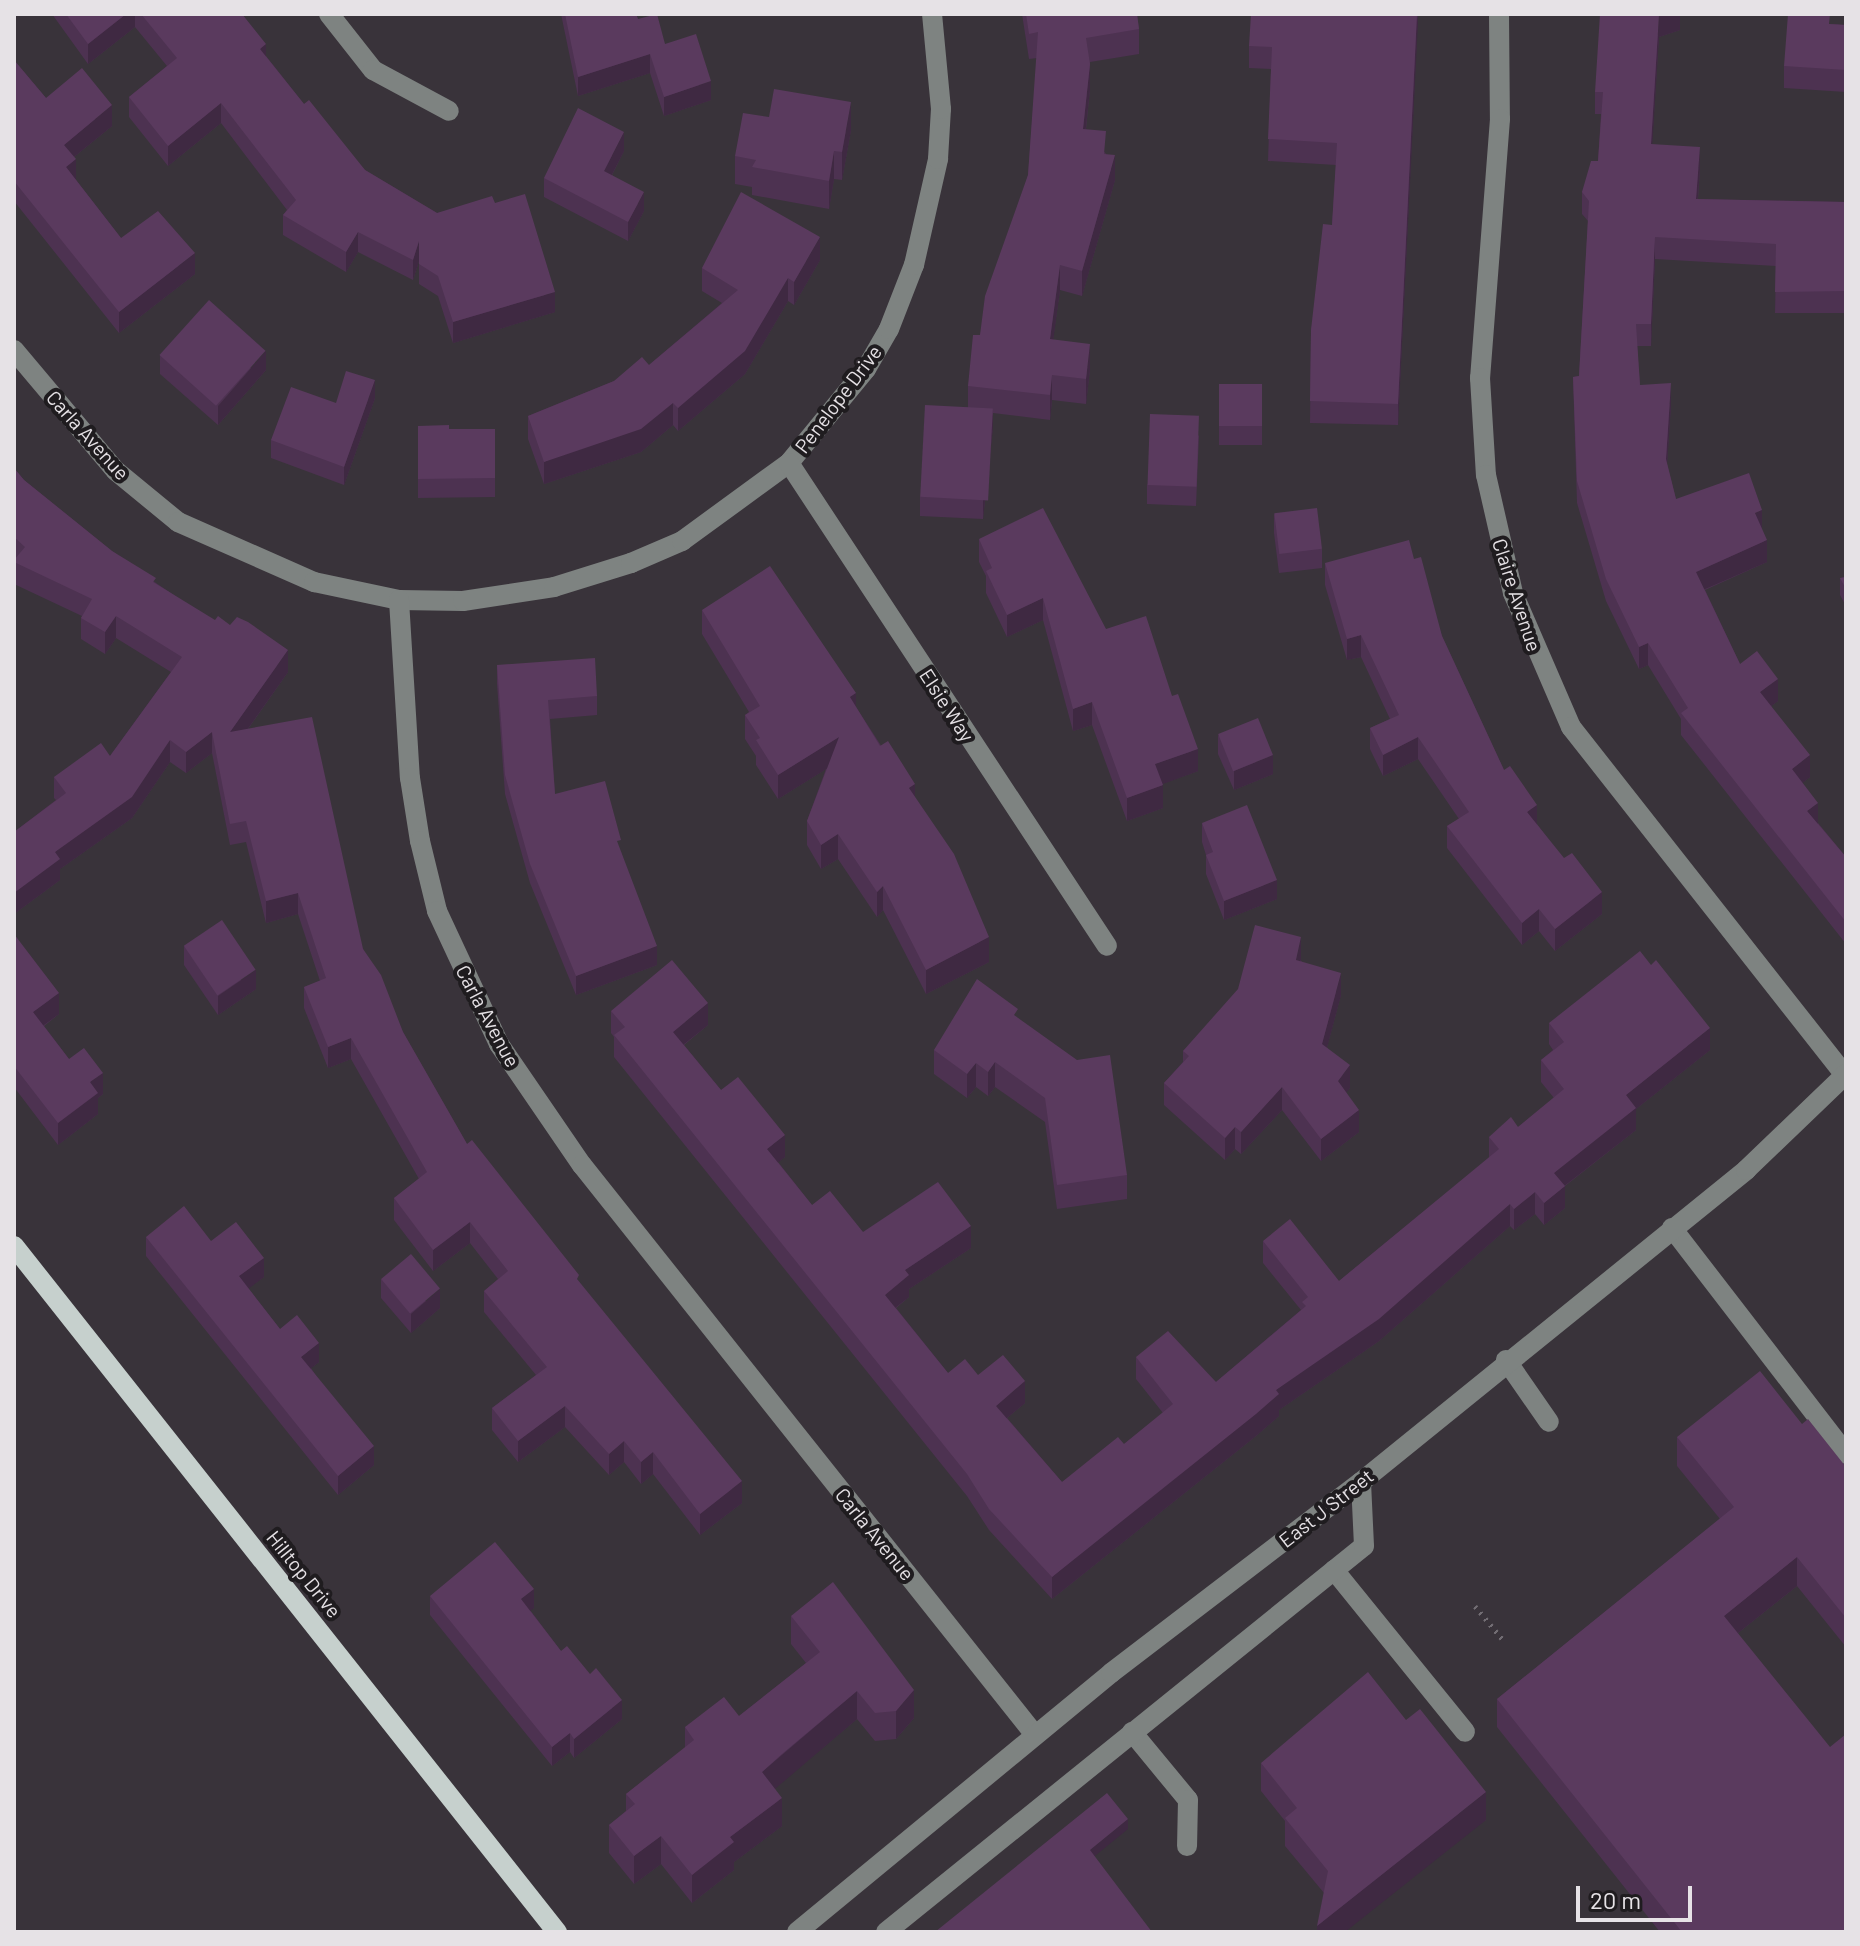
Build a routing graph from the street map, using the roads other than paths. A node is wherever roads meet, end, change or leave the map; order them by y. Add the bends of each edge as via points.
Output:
1 (329, 14) edge
2 (932, 14) edge
3 (1499, 14) edge
4 (449, 111) dead end
5 (14, 350) edge
6 (789, 463) junction
7 (399, 600) junction
8 (1107, 946) dead end
9 (1846, 1074) edge
10 (1672, 1228) junction
11 (14, 1246) edge
12 (1506, 1360) junction
13 (1549, 1422) dead end
14 (1846, 1454) edge
15 (1361, 1482) junction
16 (1334, 1570) junction
17 (1132, 1732) junction
18 (1465, 1732) dead end
19 (1035, 1735) junction
20 (1187, 1846) dead end
21 (557, 1932) edge
22 (797, 1932) edge
23 (886, 1932) edge

1 - 4 street via 373,70
2 - 6 street, Penelope Drive via 941,109 938,159 914,265 866,369
3 - 9 street, Claire Avenue via 1500,119 1480,378 1486,475 1513,593 1571,727
5 - 7 street, Carla Avenue via 116,471 178,522 314,582
6 - 7 street, Penelope Drive via 682,541 631,563 554,587 463,601
6 - 8 street, Elsie Way
7 - 19 street, Carla Avenue via 410,778 420,841 437,911 499,1044 582,1165
9 - 10 street, East J Street via 1746,1170
10 - 12 street, East J Street
10 - 14 street
11 - 21 main road, Hilltop Drive
12 - 13 street
12 - 15 street, East J Street
15 - 16 street via 1364,1546
15 - 19 street, East J Street
16 - 17 street
16 - 18 street
17 - 20 street via 1188,1800
17 - 23 street
19 - 22 street, East J Street

